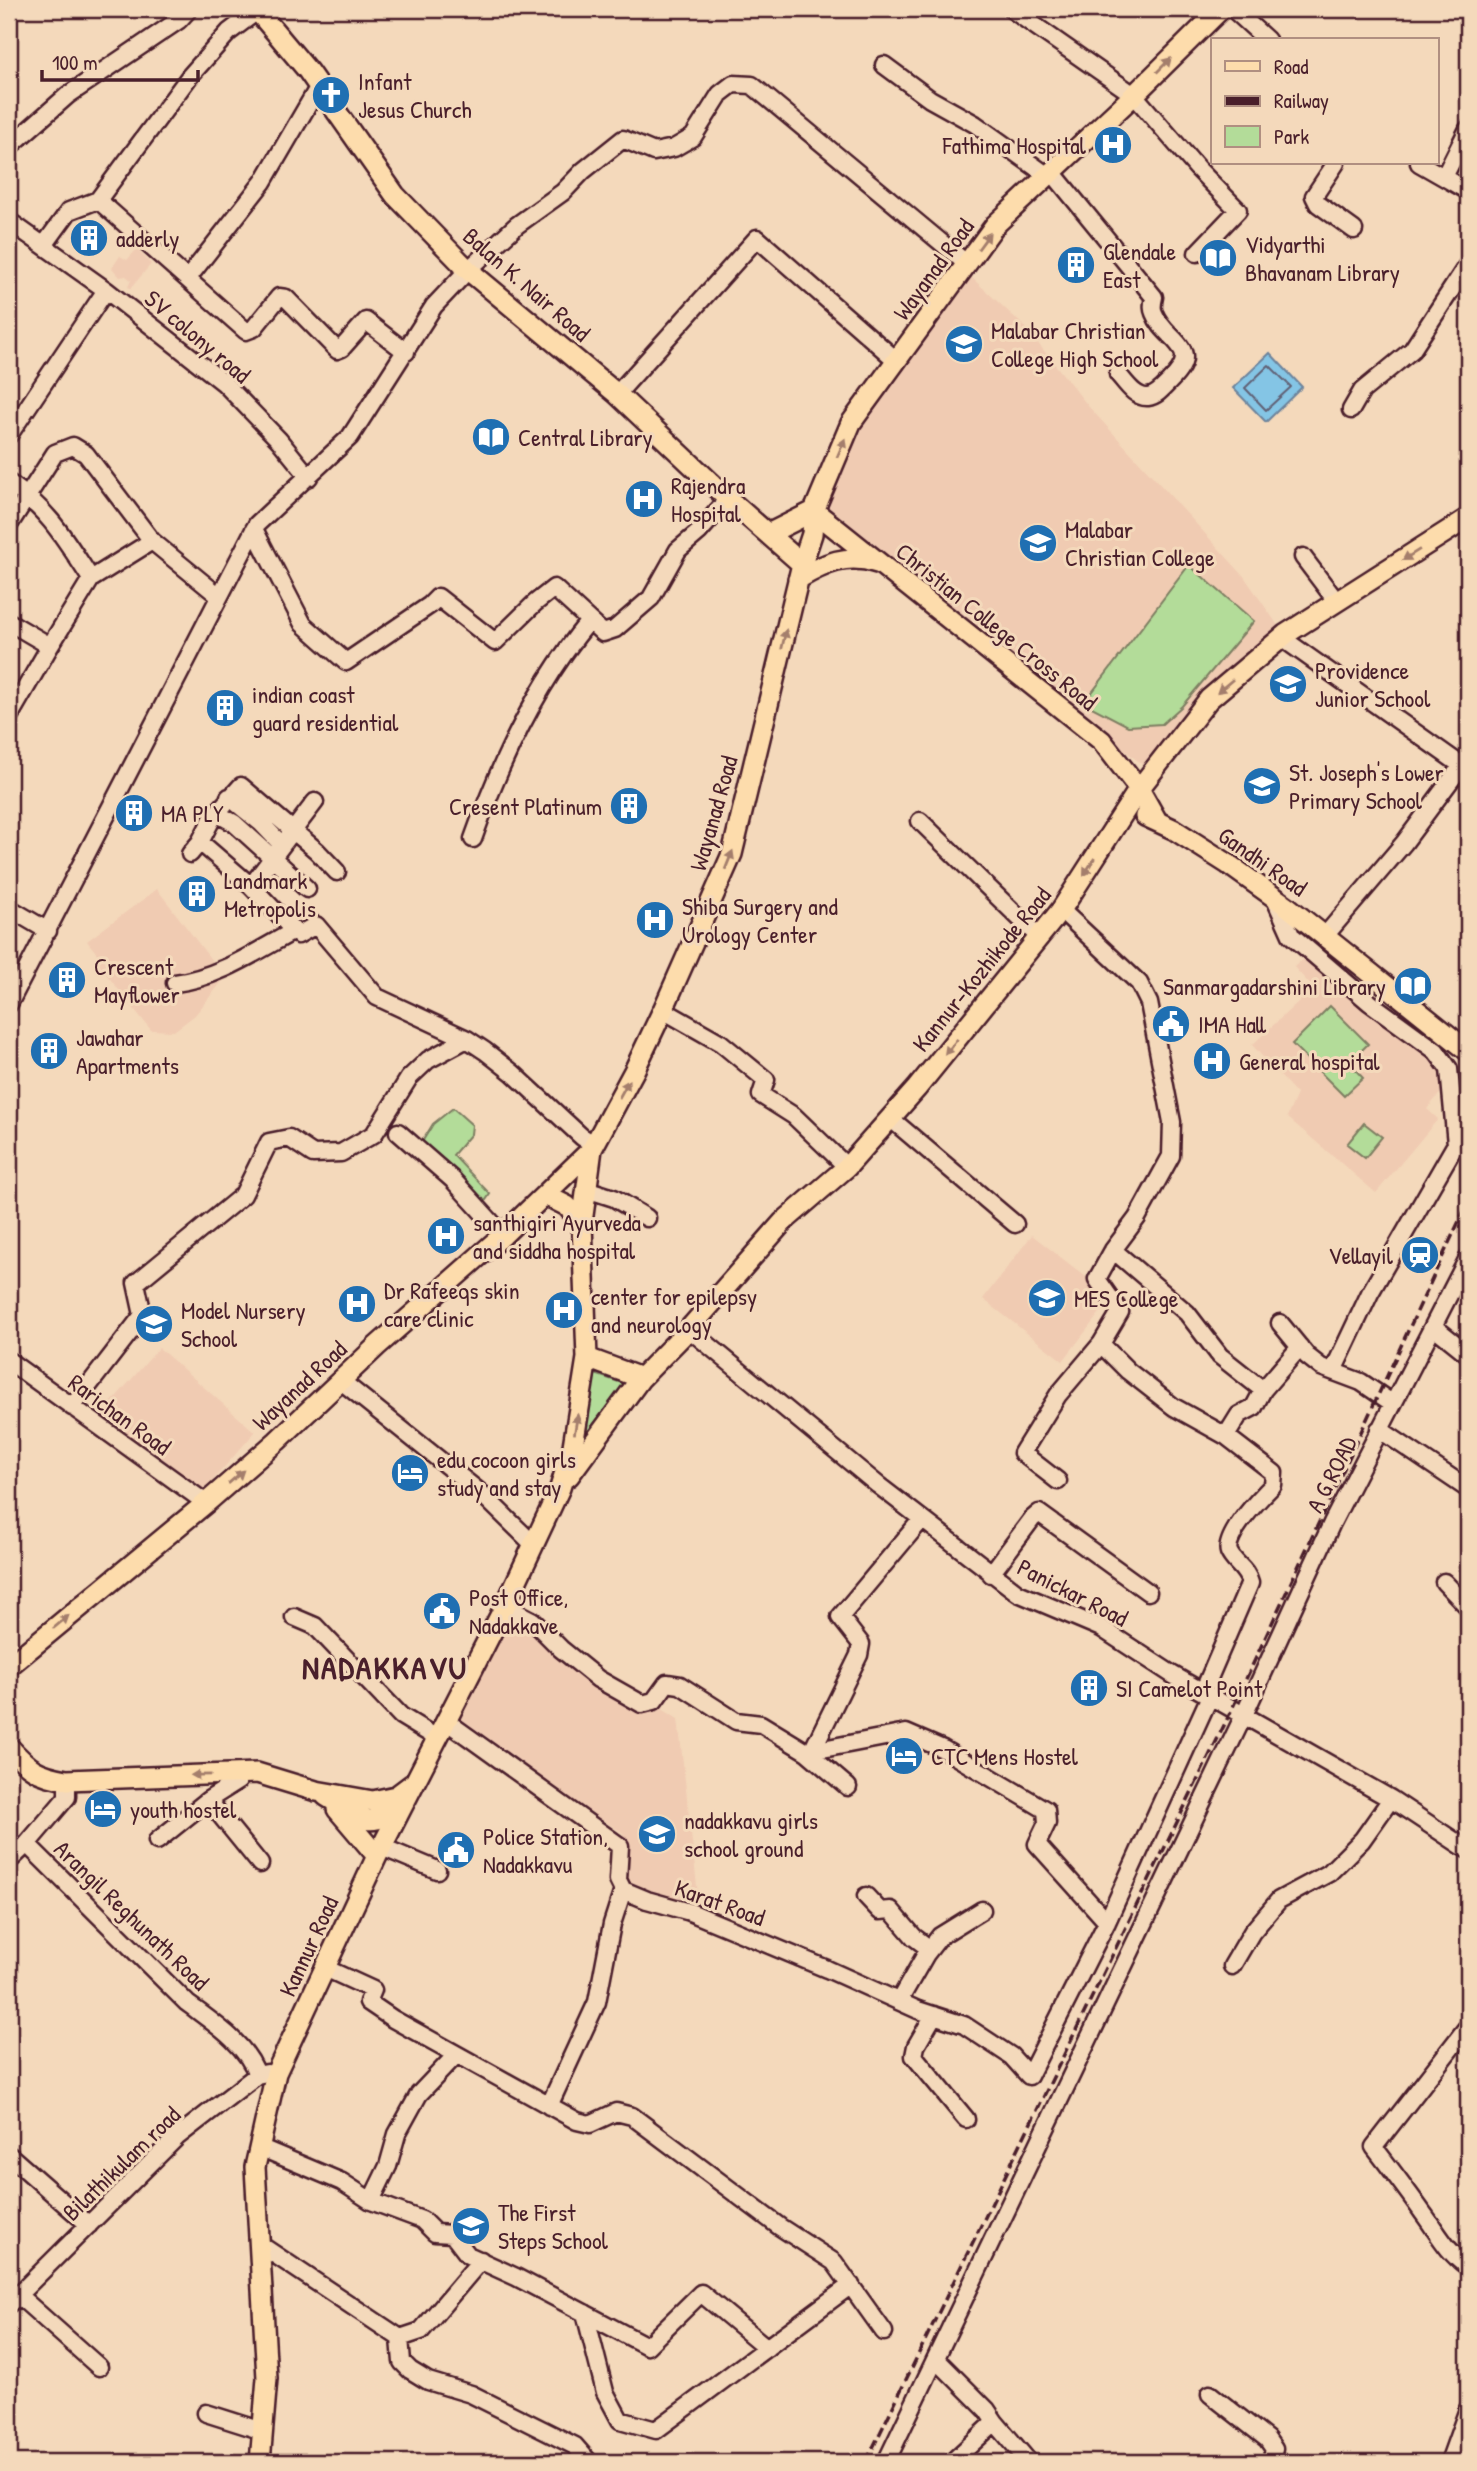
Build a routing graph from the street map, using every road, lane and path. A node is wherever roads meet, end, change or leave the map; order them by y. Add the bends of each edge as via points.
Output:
1 (189, 9) edge
2 (1011, 9) edge
3 (1233, 9) edge
4 (256, 10) edge
5 (1210, 12) edge
6 (1265, 38) edge
7 (884, 65) dead end
8 (319, 86) junction
9 (1134, 95) junction
10 (1468, 129) edge
11 (9, 147) edge
12 (1335, 164) edge
13 (1421, 164) edge
14 (1050, 174) junction
15 (1444, 177) junction
16 (1468, 191) edge
17 (98, 200) junction
18 (9, 221) edge
19 (1354, 230) dead end
20 (45, 244) junction
21 (1196, 253) dead end
22 (967, 264) junction
23 (1468, 264) edge
24 (468, 270) junction
25 (188, 278) junction
26 (106, 290) junction
27 (406, 352) junction
28 (897, 360) junction
29 (1118, 374) dead end
30 (617, 394) junction
31 (1351, 410) dead end
32 (9, 435) edge
33 (309, 477) junction
34 (9, 484) edge
35 (27, 495) junction
36 (728, 499) junction
37 (814, 510) junction
38 (1468, 519) edge
39 (9, 525) edge
40 (254, 529) junction
41 (768, 534) junction
42 (152, 541) junction
43 (1303, 557) dead end
44 (881, 565) junction
45 (800, 571) junction
46 (91, 579) junction
47 (219, 596) junction
48 (1337, 602) junction
49 (589, 621) junction
50 (9, 622) edge
51 (1282, 638) junction
52 (50, 646) junction
53 (9, 717) edge
54 (1465, 761) edge
55 (1139, 789) junction
56 (229, 797) junction
57 (315, 802) dead end
58 (1124, 812) junction
59 (216, 813) junction
60 (1156, 819) junction
61 (920, 821) dead end
62 (293, 830) junction
63 (473, 839) dead end
64 (277, 852) junction
65 (337, 872) dead end
66 (251, 886) junction
67 (307, 889) dead end
68 (1274, 897) junction
69 (9, 908) edge
70 (1061, 910) junction
71 (48, 931) junction
72 (294, 931) junction
73 (1040, 938) junction
74 (1332, 943) junction
75 (175, 983) dead end
76 (9, 1004) edge
77 (663, 1010) junction
78 (467, 1039) junction
79 (1468, 1051) edge
80 (890, 1118) junction
81 (1468, 1123) edge
82 (398, 1132) dead end
83 (1456, 1144) junction
84 (593, 1147) junction
85 (847, 1167) junction
86 (586, 1189) junction
87 (545, 1195) junction
88 (648, 1218) dead end
89 (582, 1223) junction
90 (1015, 1224) dead end
91 (503, 1234) junction
92 (1113, 1250) junction
93 (1468, 1258) edge
94 (1280, 1323) dead end
95 (1433, 1326) junction
96 (689, 1329) junction
97 (1101, 1344) junction
98 (1300, 1347) junction
99 (1468, 1354) edge
100 (587, 1358) junction
101 (9, 1361) edge
102 (1333, 1371) junction
103 (641, 1378) junction
104 (340, 1380) junction
105 (1263, 1390) junction
106 (1392, 1404) junction
107 (72, 1407) junction
108 (1380, 1429) junction
109 (1226, 1436) junction
110 (1058, 1482) dead end
111 (560, 1488) junction
112 (1468, 1489) edge
113 (205, 1503) junction
114 (922, 1519) junction
115 (534, 1545) junction
116 (991, 1574) junction
117 (1444, 1582) dead end
118 (1148, 1592) dead end
119 (505, 1606) junction
120 (1468, 1607) edge
121 (294, 1617) dead end
122 (9, 1666) edge
123 (1207, 1694) junction
124 (1244, 1715) junction
125 (441, 1730) junction
126 (9, 1747) edge
127 (809, 1752) junction
128 (237, 1774) junction
129 (67, 1780) junction
130 (848, 1787) dead end
131 (316, 1791) junction
132 (410, 1791) junction
133 (1391, 1799) junction
134 (208, 1800) junction
135 (157, 1841) dead end
136 (27, 1844) junction
137 (1468, 1850) edge
138 (380, 1852) junction
139 (9, 1861) edge
140 (260, 1864) dead end
141 (437, 1870) dead end
142 (623, 1890) junction
143 (866, 1896) dead end
144 (982, 1910) dead end
145 (1107, 1922) junction
146 (930, 1949) junction
147 (1232, 1966) dead end
148 (325, 1968) junction
149 (899, 2001) junction
150 (934, 2015) junction
151 (1468, 2026) edge
152 (456, 2055) junction
153 (267, 2074) junction
154 (549, 2106) junction
155 (966, 2119) dead end
156 (259, 2147) junction
157 (9, 2155) edge
158 (371, 2201) junction
159 (89, 2225) junction
160 (259, 2244) junction
161 (481, 2260) junction
162 (1468, 2267) edge
163 (851, 2285) junction
164 (13, 2299) edge
165 (585, 2313) junction
166 (884, 2332) dead end
167 (400, 2338) junction
168 (767, 2348) junction
169 (936, 2359) junction
170 (99, 2367) dead end
171 (1210, 2394) dead end
172 (1468, 2409) edge
173 (206, 2413) dead end
174 (995, 2422) junction
175 (263, 2431) junction
176 (260, 2462) edge
177 (589, 2462) edge
178 (886, 2462) edge
179 (952, 2462) edge
180 (1029, 2462) edge
181 (1271, 2462) edge
182 (1449, 2462) edge

1 - 11 street via 68,95
2 - 9 street
3 - 6 street
4 - 8 main road, Balan K. Nair Road
4 - 17 street via 229,32 189,77
9 -> 5 main road, Wayanad Road
7 - 14 street
8 - 24 main road, Balan K. Nair Road via 396,195
8 - 25 street via 263,182
9 - 14 main road, Wayanad Road
9 - 21 street via 1238,210
10 - 15 street
12 - 19 street via 1314,196 1318,204
13 - 15 street
22 -> 14 main road, Wayanad Road via 995,225
14 - 29 street via 1154,297 1153,313 1185,358 1181,370 1157,394 1147,397 1137,394
15 - 16 street
17 - 20 street via 69,211
17 - 25 street
18 - 20 street, SV colony road
20 - 26 street, SV colony road
22 - 24 street via 752,85 733,84 720,94 693,137 654,152 623,139
22 - 28 main road, Wayanad Road
23 - 31 street via 1412,350 1362,391
24 - 27 street via 434,306
24 - 30 main road, Balan K. Nair Road
25 - 27 street via 246,331 254,328 279,297 286,298 337,350 366,321
26 - 32 street
26 - 33 street, SV colony road via 224,383
27 - 33 street via 350,437
28 - 30 street via 757,239
37 -> 28 main road, Wayanad Road via 851,423
30 - 36 main road, Balan K. Nair Road
33 - 40 street
34 - 35 street
35 - 39 street
35 - 42 street via 55,453 73,446 86,454
35 - 46 street via 61,532
36 - 41 main road, Balan K. Nair Road
36 - 49 street via 678,550 651,598 635,613 603,633
37 - 41 main road
37 - 44 main road, Christian College Cross Road
37 - 45 main road, Wayanad Road
38 -> 48 main road, Kannur-Kozhikode Road
40 - 47 street
40 - 49 street via 303,624 345,662 438,597 495,642 554,588
41 - 45 main road, Balan K. Nair Road
42 - 46 street
42 - 47 street
43 - 48 street
44 - 45 main road via 860,558
44 - 55 main road, Christian College Cross Road via 1102,741
77 -> 45 main road, Wayanad Road via 732,854
46 - 52 street
47 - 71 street
48 - 51 main road, Kannur-Kozhikode Road
49 - 63 street via 538,694 492,783
50 - 52 street
51 - 54 street
51 -> 55 main road, Kannur-Kozhikode Road via 1209,699
52 - 53 street
54 - 74 street
55 - 58 main road, Kannur-Kozhikode Road
55 - 60 main road, Gandhi Road
56 - 59 street
56 - 62 street via 241,786
56 - 64 street via 261,823
57 - 62 street
58 - 60 main road, Gandhi Road
58 -> 70 main road, Kannur-Kozhikode Road
59 - 64 street
59 - 66 street via 195,848
60 - 68 main road, Gandhi Road
61 - 73 street
62 - 64 street
62 - 65 street
64 - 66 street
64 - 67 street
66 - 72 street
68 - 74 main road, Gandhi Road
68 - 83 street via 1291,935 1369,1002 1436,1051 1449,1069
69 - 71 street
70 - 73 main road, Kannur-Kozhikode Road
70 - 92 street via 1139,983 1149,1003 1172,1122 1171,1156 1137,1218
71 - 76 street
72 - 75 street via 195,981
72 - 78 street via 298,935 316,925 377,997
73 -> 80 main road, Kannur-Kozhikode Road
74 - 79 main road, Gandhi Road
84 -> 77 main road, Wayanad Road
77 - 85 street via 721,1043 766,1080 761,1095 794,1116
78 - 84 street via 513,1073
78 - 107 street via 418,1069 374,1135 341,1153 313,1154 289,1138 269,1142 243,1195 136,1283 143,1315
80 - 85 main road, Kannur-Kozhikode Road
80 - 90 street
81 - 83 street
82 - 91 street via 453,1180
83 - 102 street via 1370,1293
84 - 86 main road
84 - 87 main road, Wayanad Road
85 - 96 main road, Kannur-Kozhikode Road via 783,1222
86 - 88 street via 614,1198
86 - 89 main road
87 - 89 main road via 567,1206
87 - 91 main road, Wayanad Road
89 - 100 main road
91 - 104 main road, Wayanad Road
92 - 97 street via 1097,1279 1120,1312
92 - 105 street via 1187,1313 1220,1356
93 - 95 street, A G ROAD
94 - 98 street
95 - 99 street
95 - 106 street, A G ROAD
96 - 103 main road, Kannur-Kozhikode Road
96 - 114 street, Panickar Road
97 - 109 street via 1174,1407
97 - 110 street via 1058,1395 1022,1453
98 - 102 street via 1321,1367
98 - 105 street
100 - 103 main road
111 -> 100 main road via 573,1446
101 - 107 street, Rarichan Road
102 - 106 street via 1361,1382
103 - 111 main road, Kannur-Kozhikode Road
113 -> 104 main road, Wayanad Road
104 - 115 street via 482,1494
105 - 109 street via 1254,1407 1239,1416
106 - 108 street, A G ROAD
107 - 113 street, Rarichan Road
108 - 112 street
108 - 124 street, A G ROAD
109 - 123 street via 1275,1479 1227,1545 1250,1583
111 - 115 main road, Kannur Road
122 -> 113 main road, Wayanad Road
114 - 116 street, Panickar Road
114 - 127 street via 840,1617 861,1644 859,1655
115 - 119 main road, Kannur Road
116 - 118 street via 1039,1513
116 - 123 street, Panickar Road via 1018,1593 1101,1628
117 - 120 street
119 - 125 main road, Kannur Road
119 - 127 street via 532,1620 598,1679 642,1704 654,1701 667,1683 680,1685 736,1721 761,1724
121 - 125 street via 315,1626 401,1716
123 - 124 street, Panickar Road
123 - 145 street
124 - 133 street, Panickar Road
124 - 169 street, A G ROAD
125 - 132 main road, Kannur Road
125 - 142 street via 620,1846 618,1880
126 - 129 main road via 24,1764 44,1776
127 - 130 street
127 - 145 street via 906,1733 943,1749 1046,1810 1047,1823 1037,1844
128 -> 129 main road
128 - 131 main road via 257,1773
128 - 134 street via 235,1785
129 - 136 street, Arangil Reghunath Road via 67,1797
131 - 132 main road via 372,1821 386,1818
131 - 138 main road
132 - 138 main road, Kannur Road
133 - 137 street, Panickar Road
133 - 147 street via 1362,1840 1329,1873 1279,1900
134 - 135 street
134 - 140 street
136 - 139 street
136 - 153 street, Arangil Reghunath Road via 187,2003
138 - 141 street
138 - 148 main road, Kannur Road
142 - 149 street, Karat Road via 690,1912
142 - 154 street via 597,2002
143 - 146 street via 880,1911 891,1910
144 - 146 street via 940,1936
145 - 150 street, Karat Road via 1029,2076 1011,2056 964,2025
146 - 149 street
148 - 152 street via 373,1990 368,2002
148 - 153 main road, Kannur Road
149 - 150 street, Karat Road
150 - 155 street via 914,2056
151 - 162 street via 1374,2147 1441,2241
152 - 154 street
152 - 158 street via 419,2094 397,2134
153 - 156 main road, Kannur Road
153 - 159 street, Bilathikulam road via 177,2137
154 - 163 street via 590,2124 616,2112 632,2116 834,2262
156 - 158 street via 342,2182
156 - 160 main road, Kannur Road via 255,2167
157 - 159 street
158 - 161 street via 422,2220 435,2232 452,2234 468,2255
159 - 164 street, Bilathikulam road
160 - 167 street
160 - 175 main road, Kannur Road via 267,2378
161 - 165 street
161 - 167 street via 421,2331
163 - 166 street
163 - 168 street
164 - 170 street
165 - 168 street via 647,2346 701,2292
165 - 168 street via 605,2392 620,2420 656,2430
167 - 177 street via 402,2362 410,2370 428,2381 471,2394 575,2446
169 - 174 street
169 - 178 street, A G ROAD
171 - 181 street via 1267,2439 1274,2449
172 - 182 street
173 - 175 street
174 - 179 street
174 - 180 street
175 - 176 main road, Kannur Road

